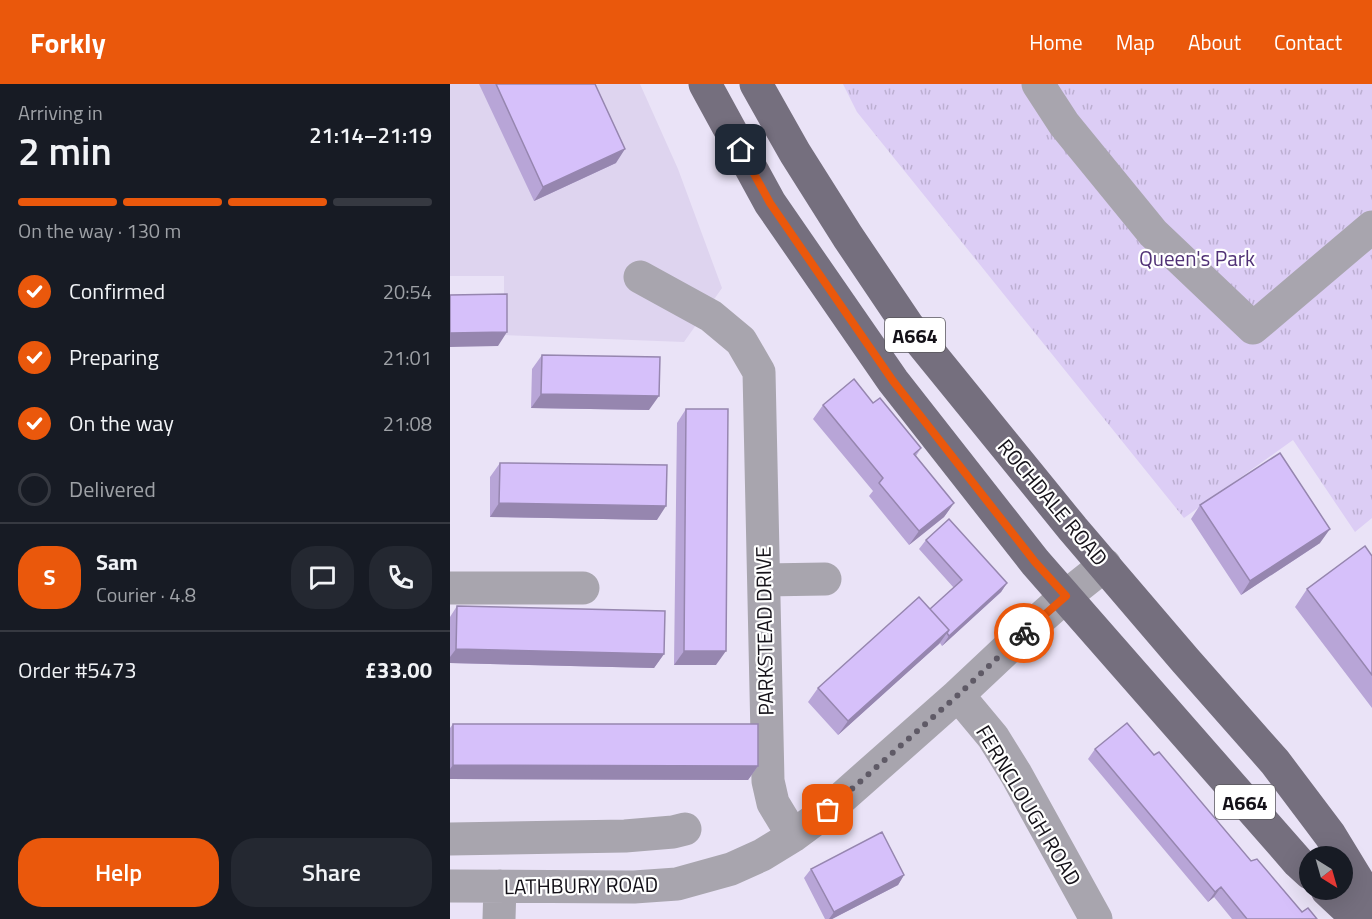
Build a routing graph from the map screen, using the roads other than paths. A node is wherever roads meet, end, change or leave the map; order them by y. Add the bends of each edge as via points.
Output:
1 (705, 84) edge
2 (756, 84) edge
3 (1038, 84) edge
4 (1372, 227) edge
5 (640, 277) dead end
6 (1105, 565) junction
7 (825, 579) dead end
8 (764, 580) junction
9 (450, 588) edge
10 (583, 588) dead end
11 (1066, 596) junction
12 (958, 695) junction
13 (686, 829) dead end
14 (793, 836) junction
15 (450, 839) edge
16 (1299, 863) edge
17 (450, 886) edge
18 (500, 886) junction
19 (1338, 900) edge
20 (1372, 904) edge
21 (499, 919) edge
22 (1096, 919) edge
23 (1358, 919) edge

1 - 11 main road, A664 via 770,203 893,381
2 - 6 main road, ROCHDALE ROAD / A664 via 795,153 908,326
3 - 4 street via 1064,124 1153,233 1253,328
5 - 8 street, PARKSTEAD DRIVE via 711,316 741,341 759,372
6 - 11 street, LATHBURY ROAD
6 - 20 main road, ROCHDALE ROAD / A664 via 1275,762 1330,835
7 - 8 street
8 - 14 street, PARKSTEAD DRIVE via 768,781 773,803
9 - 10 street
11 - 12 street, LATHBURY ROAD
11 - 16 main road, A664
12 - 14 street, LATHBURY ROAD
12 - 22 street, FERNCLOUGH ROAD via 993,737 1016,774
13 - 15 street via 625,836
14 - 18 street, LATHBURY ROAD via 731,869 677,884
17 - 18 street, LATHBURY ROAD
18 - 21 street
19 - 23 main road

